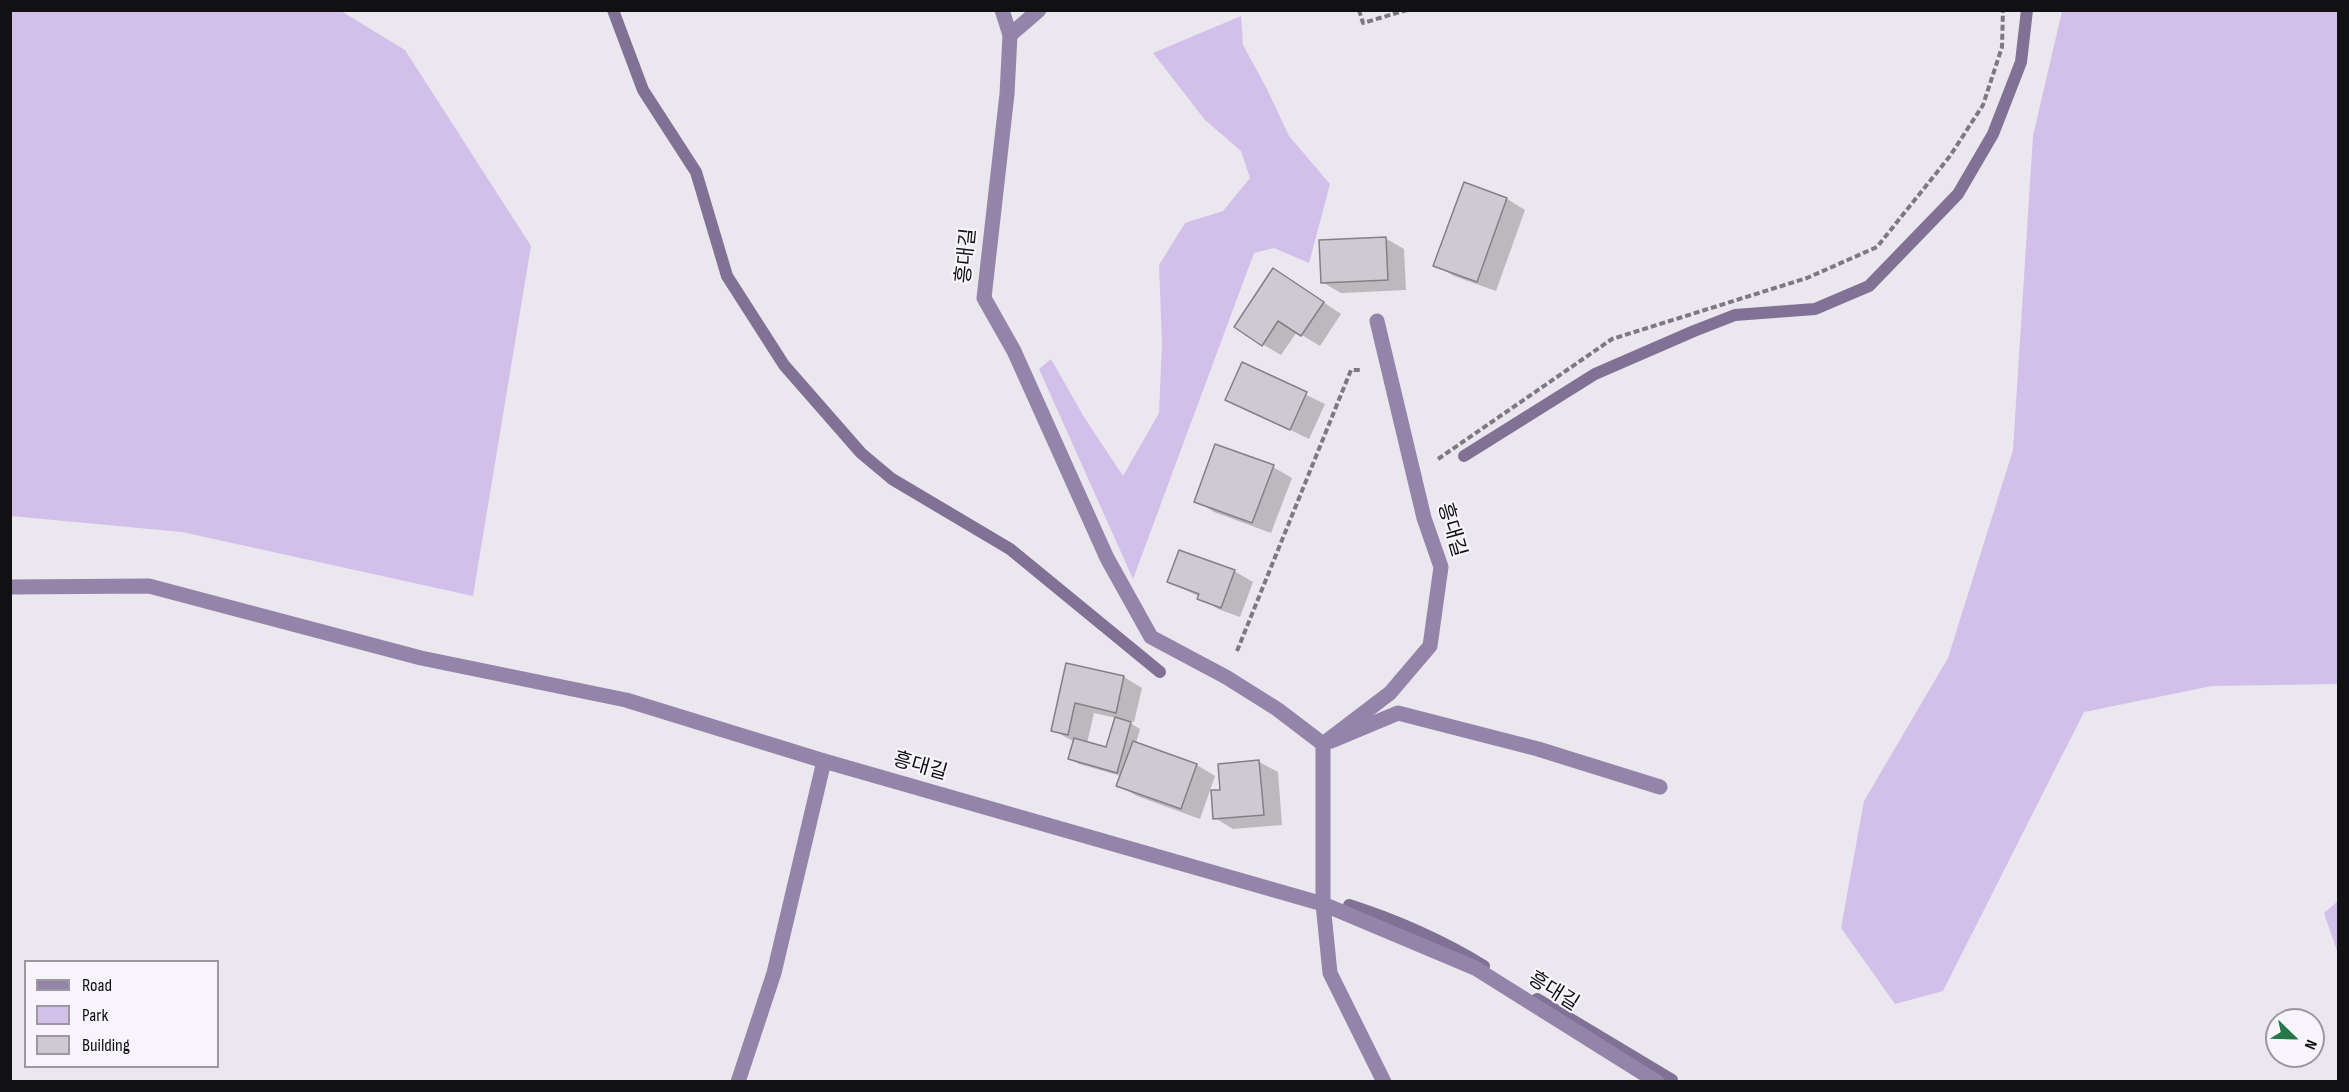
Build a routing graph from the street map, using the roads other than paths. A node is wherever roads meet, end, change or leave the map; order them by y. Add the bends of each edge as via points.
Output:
1 (1002, 10) edge
2 (1039, 10) edge
3 (1010, 35) junction
4 (1377, 321) dead end
5 (10, 586) edge
6 (1323, 744) junction
7 (824, 761) junction
8 (1660, 787) dead end
9 (1323, 904) junction
10 (738, 1082) edge
11 (1384, 1082) edge
12 (1657, 1082) edge

1 - 3 street, 흥대길
2 - 3 street
3 - 6 street, 흥대길 via 984,298 1014,351 1107,558 1151,637 1226,677
4 - 6 street, 흥대길 via 1424,518 1441,567 1430,646 1390,693
5 - 7 street, 흥대길 via 149,586 421,658 626,700
6 - 8 street via 1398,713 1538,749
6 - 9 street
7 - 9 street, 흥대길
7 - 10 street via 774,973
9 - 11 street via 1330,973
9 - 12 street, 흥대길 via 1475,968

